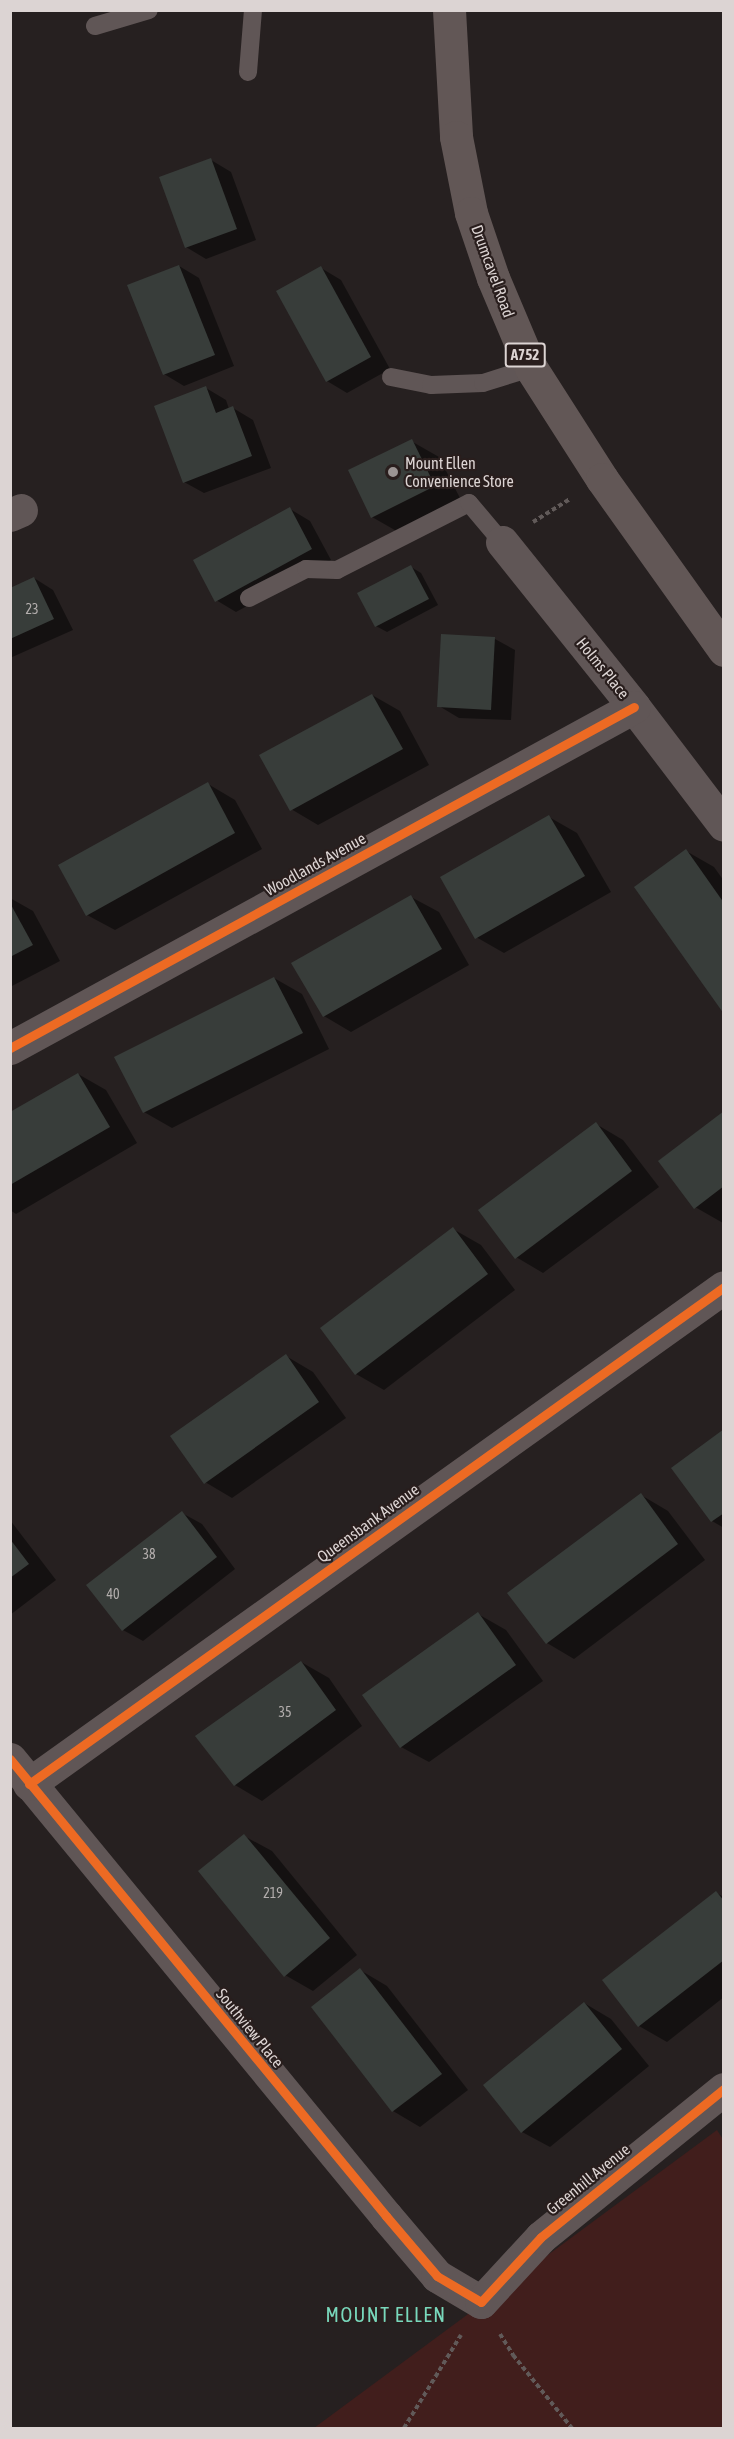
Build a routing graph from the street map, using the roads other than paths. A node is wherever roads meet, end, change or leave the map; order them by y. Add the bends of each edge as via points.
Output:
1 (149, 10) edge
2 (253, 10) edge
3 (449, 10) edge
4 (94, 26) dead end
5 (248, 72) dead end
6 (531, 368) junction
7 (391, 377) dead end
8 (502, 542) joint
9 (249, 598) dead end
10 (723, 650) edge
11 (634, 707) junction
12 (723, 825) edge
13 (10, 1048) edge
14 (723, 1287) edge
15 (20, 1771) edge
16 (723, 2089) edge
17 (481, 2302) joint

1 - 4 lane
2 - 5 lane
3 - 6 main road, Drumcavel Road / A752 via 456,137 471,213
6 - 7 lane via 483,383 430,385
6 - 10 main road, Drumcavel Road / A752 via 602,479
8 - 9 lane via 469,503 337,570 306,569
8 - 11 street, Holms Place
11 - 12 street, Holms Place
11 - 13 street, Woodlands Avenue
14 - 15 street, Queensbank Avenue
15 - 17 street, Southview Place via 437,2276
16 - 17 street, Greenhill Avenue via 541,2237

